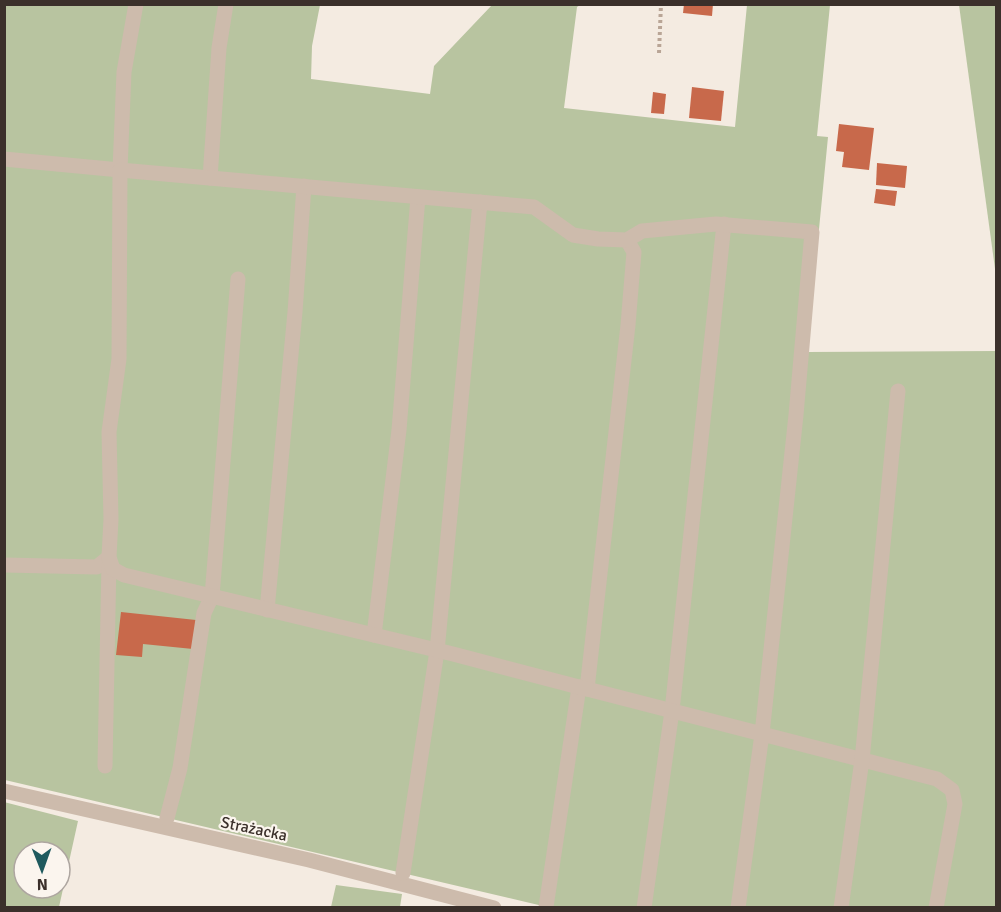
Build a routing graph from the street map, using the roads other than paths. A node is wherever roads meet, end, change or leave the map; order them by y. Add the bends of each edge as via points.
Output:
1 (136, 4) edge
2 (226, 4) edge
3 (4, 159) edge
4 (120, 170) junction
5 (210, 178) junction
6 (304, 186) junction
7 (418, 197) junction
8 (480, 202) junction
9 (724, 224) junction
10 (627, 240) junction
11 (238, 279) dead end
12 (898, 391) dead end
13 (110, 557) junction
14 (4, 565) edge
15 (212, 596) junction
16 (267, 610) junction
17 (374, 635) junction
18 (437, 651) junction
19 (583, 688) junction
20 (672, 711) junction
21 (762, 734) junction
22 (862, 760) junction
23 (105, 766) dead end
24 (4, 791) edge
25 (167, 818) dead end
26 (403, 873) dead end
27 (546, 907) edge
28 (494, 908) edge
29 (644, 908) edge
30 (738, 908) edge
31 (841, 908) edge
32 (936, 908) edge

1 - 4 street via 123,72
2 - 5 street
3 - 4 street
4 - 5 street
4 - 13 street via 119,359 110,432
5 - 6 street
6 - 7 street
6 - 16 street
7 - 8 street
7 - 17 street via 399,430
8 - 10 street via 534,207 573,235
8 - 18 street
9 - 10 street via 642,231
9 - 20 street
9 - 21 street via 812,232
10 - 19 street via 634,252 628,325
11 - 15 street
12 - 22 street
13 - 14 street via 97,567
13 - 15 street via 113,568 124,575
13 - 23 street
15 - 16 street
15 - 25 street via 204,613 180,768
16 - 17 street
17 - 18 street
18 - 19 street
18 - 26 street
19 - 20 street
19 - 27 street
20 - 21 street
20 - 29 street
21 - 22 street
21 - 30 street
22 - 31 street
22 - 32 street via 937,779 952,790 955,804
24 - 28 street, Strażacka via 309,860

